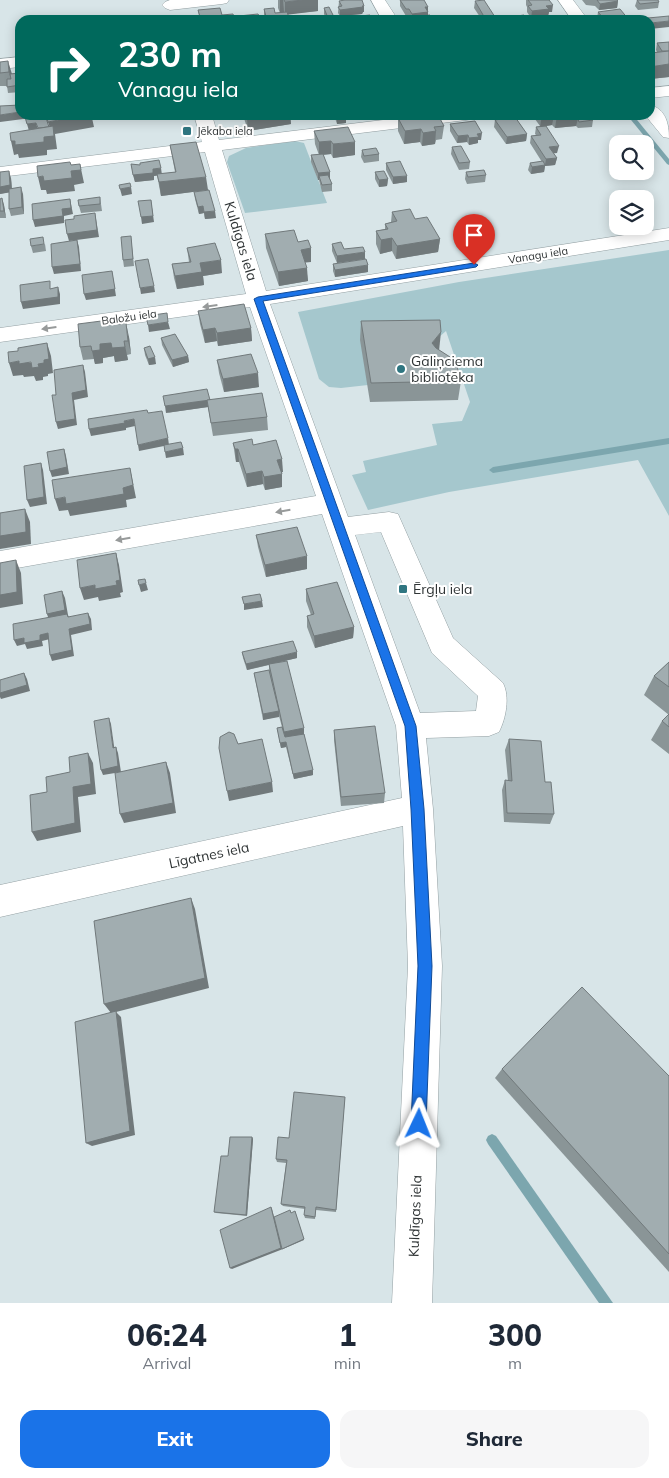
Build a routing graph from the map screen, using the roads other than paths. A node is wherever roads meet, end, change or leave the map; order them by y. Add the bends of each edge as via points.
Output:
1 (222, 0) edge
2 (378, 0) edge
3 (564, 0) edge
4 (169, 2) edge
5 (173, 15) edge
6 (387, 15) edge
7 (576, 15) edge
8 (15, 62) edge
9 (0, 64) edge
10 (669, 91) edge
11 (655, 92) edge
12 (655, 116) edge
13 (204, 120) edge
14 (416, 120) edge
15 (669, 133) edge
16 (212, 148) junction
17 (0, 172) edge
18 (669, 234) edge
19 (258, 299) junction
20 (0, 335) edge
21 (331, 502) junction
22 (340, 528) junction
23 (0, 561) edge
24 (410, 726) junction
25 (418, 809) junction
26 (0, 901) edge
27 (412, 1303) edge

1 - 4 street
2 - 6 street
3 - 7 street
4 - 5 street
8 - 9 street
10 - 11 street
12 - 15 street
13 - 16 street, Kuldīgas iela
14 - 16 street
16 - 17 street
16 - 19 street, Kuldīgas iela
18 - 19 street, Vanagu iela
19 -> 20 street, Baložu iela
19 - 21 street, Kuldīgas iela
21 - 22 street, Kuldīgas iela
21 -> 23 street
22 - 24 street, Kuldīgas iela
22 - 24 street via 388,521 442,644 493,692 489,723
24 - 25 street, Kuldīgas iela
25 - 26 street, Līgatnes iela
25 - 27 street, Kuldīgas iela via 425,966

